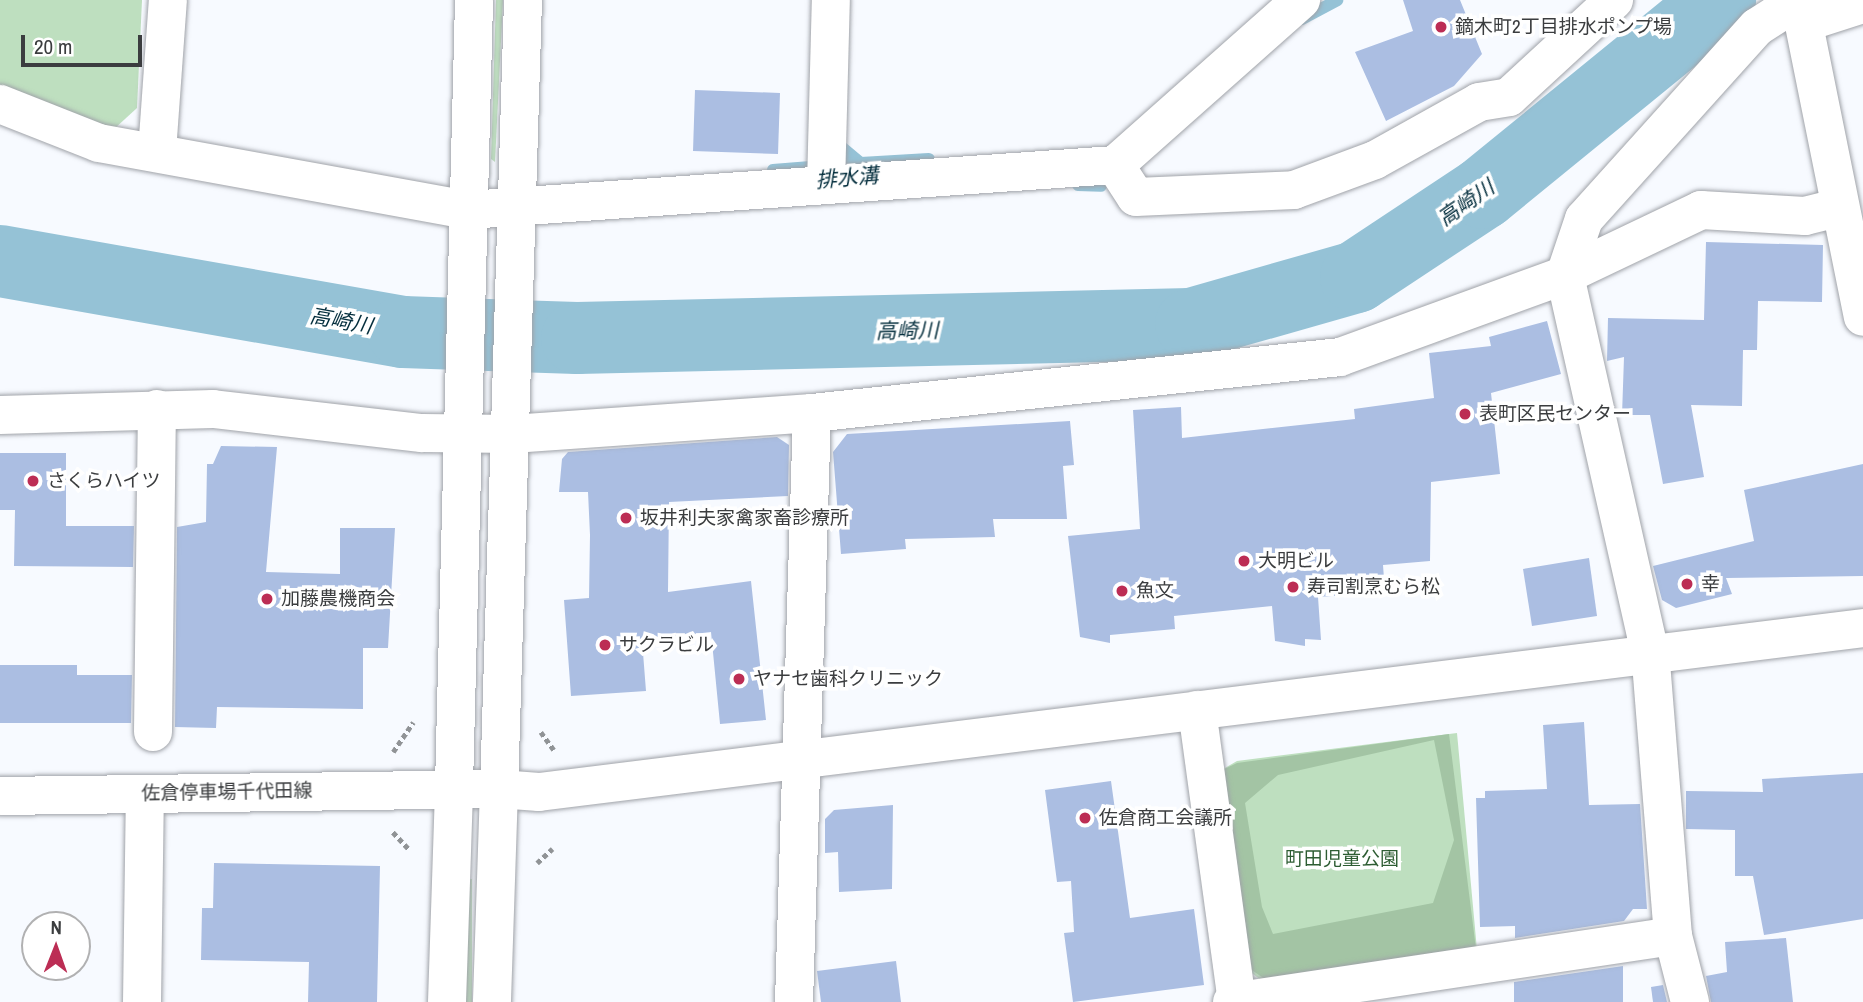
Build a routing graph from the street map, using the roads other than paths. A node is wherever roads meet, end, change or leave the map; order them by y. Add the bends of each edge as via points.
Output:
1 (168, 0) edge
2 (474, 0) edge
3 (523, 0) edge
4 (831, 0) edge
5 (1301, 0) edge
6 (1614, 0) edge
7 (1863, 4) edge
8 (1801, 8) edge
9 (0, 104) edge
10 (157, 152) junction
11 (1115, 165) junction
12 (825, 185) junction
13 (1838, 208) junction
14 (517, 209) junction
15 (468, 210) junction
16 (1564, 275) junction
17 (1863, 317) edge
18 (157, 409) junction
19 (812, 413) junction
20 (0, 415) edge
21 (512, 434) junction
22 (463, 435) junction
23 (1863, 628) edge
24 (1650, 653) junction
25 (1197, 710) junction
26 (153, 732) dead end
27 (797, 761) junction
28 (454, 786) junction
29 (499, 789) junction
30 (145, 794) junction
31 (0, 796) edge
32 (1673, 936) junction
33 (142, 1002) edge
34 (447, 1002) edge
35 (492, 1002) edge
36 (794, 1002) edge
37 (1234, 1002) edge
38 (1690, 1002) edge

1 - 10 street
2 - 15 street
3 - 14 street
4 - 12 street
5 - 11 street
6 - 11 street via 1509,97 1479,102 1375,160 1294,190 1136,197
7 - 8 street
8 - 13 street
8 - 16 street via 1758,27 1584,219
9 - 10 street via 99,143
10 - 15 street
11 - 12 street
12 - 14 street
13 - 16 street via 1805,216 1701,210
13 - 17 street
14 - 15 street
14 - 21 street
15 - 22 street
16 - 19 street via 1340,357
16 - 24 street
18 - 20 street
18 - 22 street
18 - 26 street
19 - 21 street
19 - 27 street
21 - 22 street
21 - 29 street
22 - 28 street
23 - 24 street, 佐倉停車場千代田線
24 - 25 street, 佐倉停車場千代田線
24 - 32 street
25 - 27 street, 佐倉停車場千代田線
25 - 37 street
27 - 29 street, 佐倉停車場千代田線 via 540,792
27 - 36 street
28 - 29 street, 佐倉停車場千代田線
28 - 30 street, 佐倉停車場千代田線
28 - 34 street
29 - 35 street
30 - 31 street, 佐倉停車場千代田線
30 - 33 street
32 - 37 street
32 - 38 street

